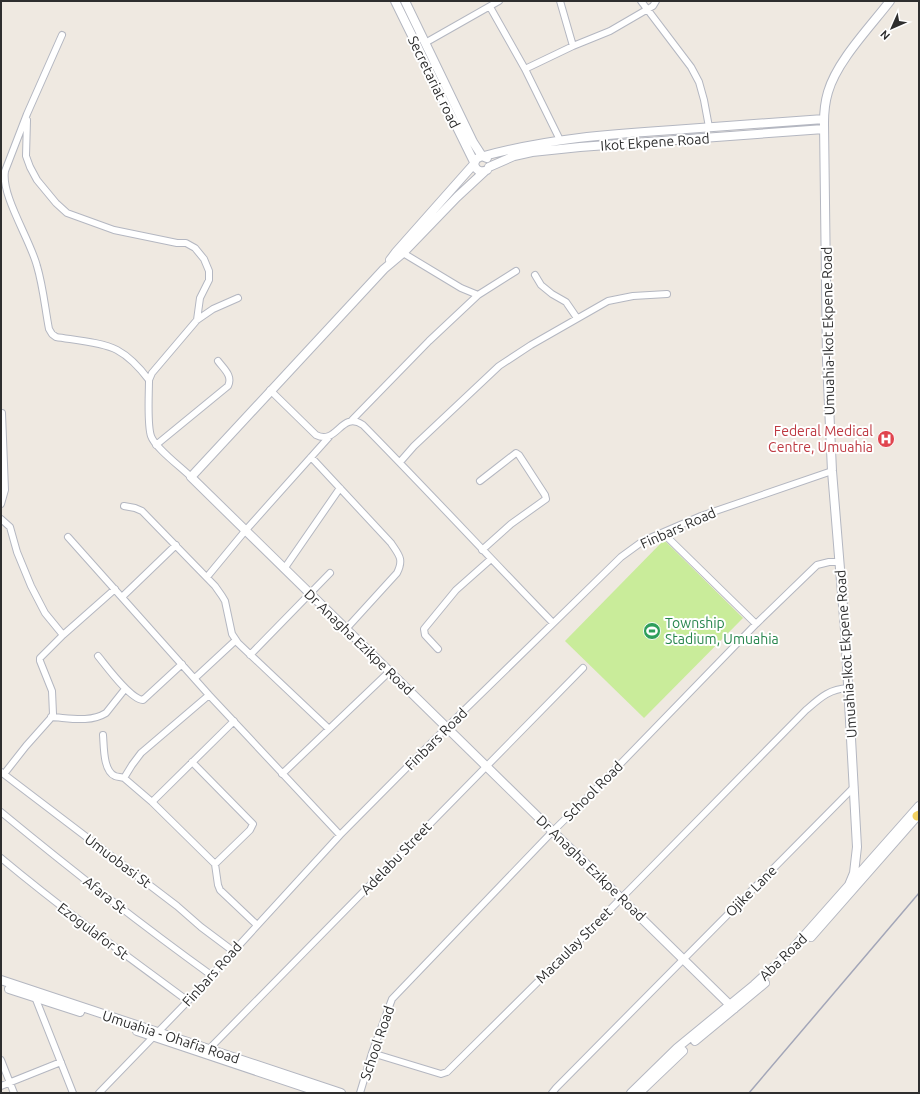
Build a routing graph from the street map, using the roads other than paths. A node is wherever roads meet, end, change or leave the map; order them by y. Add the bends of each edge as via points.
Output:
1 (395, 1) edge
2 (404, 1) edge
3 (499, 1) edge
4 (560, 1) edge
5 (641, 1) edge
6 (656, 1) edge
7 (890, 1) edge
8 (490, 7) junction
9 (646, 10) junction
10 (62, 36) dead end
11 (424, 43) junction
12 (573, 46) junction
13 (525, 69) junction
14 (27, 114) junction
15 (824, 119) junction
16 (709, 127) junction
17 (824, 129) junction
18 (560, 140) junction
19 (483, 156) junction
20 (474, 163) junction
21 (487, 169) junction
22 (403, 253) junction
23 (384, 269) junction
24 (516, 270) dead end
25 (535, 275) dead end
26 (667, 294) dead end
27 (478, 295) junction
28 (238, 298) dead end
29 (577, 318) junction
30 (197, 320) junction
31 (218, 361) dead end
32 (149, 380) junction
33 (270, 390) junction
34 (2, 413) dead end
35 (352, 420) junction
36 (325, 439) junction
37 (156, 445) junction
38 (311, 457) junction
39 (400, 462) junction
40 (832, 471) junction
41 (191, 476) junction
42 (480, 481) dead end
43 (340, 488) junction
44 (1, 504) edge
45 (124, 506) dead end
46 (1, 519) edge
47 (245, 531) junction
48 (663, 533) junction
49 (68, 537) dead end
50 (176, 546) junction
51 (482, 550) junction
52 (491, 559) junction
53 (840, 562) junction
54 (284, 569) junction
55 (330, 573) dead end
56 (207, 578) junction
57 (116, 589) junction
58 (310, 594) junction
59 (122, 597) junction
60 (553, 622) junction
61 (756, 624) junction
62 (346, 629) junction
63 (63, 635) junction
64 (236, 640) junction
65 (438, 649) dead end
66 (250, 655) junction
67 (98, 656) dead end
68 (182, 664) junction
69 (582, 668) dead end
70 (390, 671) junction
71 (195, 678) junction
72 (848, 688) junction
73 (124, 689) junction
74 (209, 695) junction
75 (52, 717) junction
76 (234, 722) junction
77 (447, 727) junction
78 (329, 729) junction
79 (103, 735) dead end
80 (192, 762) junction
81 (486, 766) junction
82 (3, 773) edge
83 (282, 774) junction
84 (124, 778) junction
85 (854, 787) junction
86 (152, 802) junction
87 (919, 806) edge
88 (1, 812) edge
89 (918, 815) edge
90 (553, 831) junction
91 (340, 835) junction
92 (857, 848) junction
93 (860, 856) junction
94 (1, 858) edge
95 (872, 859) junction
96 (215, 864) junction
97 (854, 865) junction
98 (865, 871) junction
99 (850, 885) junction
100 (621, 897) junction
101 (257, 925) junction
102 (233, 951) junction
103 (684, 959) junction
104 (211, 975) junction
105 (1, 980) edge
106 (1, 986) edge
107 (35, 998) junction
108 (188, 1001) junction
109 (732, 1007) junction
110 (156, 1034) junction
111 (210, 1048) junction
112 (372, 1053) junction
113 (1, 1060) edge
114 (61, 1062) junction
115 (10, 1082) junction
116 (1, 1086) edge
117 (14, 1093) edge
118 (73, 1093) edge
119 (99, 1093) edge
120 (322, 1093) edge
121 (341, 1093) edge
122 (360, 1093) edge
123 (552, 1093) edge
124 (631, 1093) edge
125 (639, 1093) edge

1 - 20 main road, Secretariat road
2 - 11 main road
3 - 8 street
4 - 12 street
5 - 9 street
6 - 9 street
7 - 15 main road, Umuahia-Ikot Ekpene Road via 842,63 833,79 825,105
8 - 11 street
8 - 13 street
9 - 12 street via 610,31
9 - 16 street via 691,67 699,82
10 - 14 street
11 - 19 main road via 473,142
12 - 13 street
13 - 18 street
14 - 30 street via 26,151 30,167 37,180 67,213 114,230 195,248 209,271 209,280 200,298
14 - 32 street via 4,178 6,189 37,265 49,329 56,337 91,342 117,350 134,362
15 - 16 main road
15 - 17 main road, Umuahia-Ikot Ekpene Road
16 - 18 main road
17 - 21 main road, Ikot Ekpene Road via 532,152 514,156
17 - 40 main road, Umuahia-Ikot Ekpene Road via 827,361
18 - 19 main road
19 - 20 main road
19 - 21 main road via 489,160
20 - 21 main road via 477,170
20 - 23 main road
21 - 22 main road, Ikot Ekpene Road
22 - 23 main road, Ikot Ekpene Road
22 - 27 street via 461,288
23 - 33 main road
24 - 27 street
25 - 29 street via 541,285 566,302
26 - 29 street via 633,296 608,301
27 - 35 street
28 - 30 street via 213,309
29 - 39 street via 499,366
30 - 32 street via 152,373
31 - 37 street via 229,376 228,386
32 - 37 street via 150,428 151,437
33 - 36 street via 316,435
33 - 41 main road
34 - 44 street via 5,490
35 - 36 street
35 - 39 street via 363,425
36 - 38 street
37 - 41 street
38 - 43 street
38 - 47 street
39 - 51 street
40 - 48 street, Finbars Road via 701,516
40 - 53 main road, Umuahia-Ikot Ekpene Road
41 - 47 main road, Dr Anagha Ezikpe Road
42 - 51 street via 516,453 546,499 517,519
43 - 54 street
43 - 62 street via 392,543 401,558 401,565 396,573
45 - 50 street via 142,511
46 - 63 street via 10,527 17,552 44,612
47 - 54 main road, Dr Anagha Ezikpe Road
47 - 56 street
48 - 60 street, Finbars Road via 643,541 621,557
48 - 61 street
49 - 57 street
50 - 56 street
50 - 59 street
51 - 52 street
52 - 60 street
52 - 65 street via 456,590 424,629 425,635
53 - 61 street, School Road via 817,565
53 - 72 main road, Umuahia-Ikot Ekpene Road
54 - 58 main road, Dr Anagha Ezikpe Road
55 - 58 street
56 - 64 street via 225,602 232,634
57 - 59 street
57 - 63 street
58 - 62 main road, Dr Anagha Ezikpe Road
58 - 66 street
59 - 68 street
60 - 77 street, Finbars Road
61 - 90 street, School Road
62 - 70 main road, Dr Anagha Ezikpe Road
63 - 75 street via 40,658 52,692
64 - 66 street
64 - 71 street
66 - 78 street
67 - 73 street
68 - 71 street
68 - 73 street via 143,700
69 - 81 street, Adelabu Street
70 - 77 main road, Dr Anagha Ezikpe Road
70 - 78 street
71 - 74 street
72 - 85 main road, Umuahia-Ikot Ekpene Road
72 - 100 street, Macaulay Street via 828,692 806,710
73 - 75 street via 101,716 82,719
74 - 76 street
74 - 84 street via 141,753
75 - 82 street
76 - 80 street
76 - 83 street
77 - 81 main road, Dr Anagha Ezikpe Road
77 - 91 street, Finbars Road
78 - 83 street
79 - 84 street via 108,771 114,776
80 - 86 street
80 - 96 street via 253,824
81 - 90 main road, Dr Anagha Ezikpe Road
81 - 111 street, Adelabu Street
82 - 102 street, Umuobasi St
83 - 91 street
84 - 86 street
85 - 92 main road, Umuahia-Ikot Ekpene Road
85 - 103 street, Ojike Lane
86 - 96 street
87 - 95 main road, Aba Road
88 - 104 street, Afara St via 157,936
89 - 98 main road, Aba Road
90 - 100 main road, Dr Anagha Ezikpe Road
90 - 112 street, School Road via 392,999
91 - 101 street, Finbars Road
92 - 93 main road
92 - 97 main road
93 - 95 main road via 866,860
93 - 98 main road
94 - 108 street, Ezogulafor St via 79,921
95 - 98 main road, Aba Road
96 - 101 street via 220,890
97 - 98 main road
97 - 99 main road
98 - 99 main road, Aba Road
98 - 109 main road, Aba Road via 792,958
99 - 109 main road, Aba Road via 788,954
100 - 103 main road, Dr Anagha Ezikpe Road
100 - 112 street, Macaulay Street via 444,1074
101 - 102 street, Finbars Road
102 - 104 street, Finbars Road
103 - 109 main road, Dr Anagha Ezikpe Road
103 - 123 street, Ojike Lane
104 - 108 street, Finbars Road
105 - 110 main road, Umuahia - Ohafia Road
106 - 107 main road, Umuahia - Ohafia Road
107 - 110 main road, Umuahia - Ohafia Road
107 - 114 street
108 - 110 street, Finbars Road
109 - 124 main road, Aba Road via 678,1048
109 - 125 main road, Aba Road
110 - 111 main road, Umuahia - Ohafia Road
110 - 119 street, Finbars Road
110 - 120 main road, Umuahia - Ohafia Road
111 - 121 main road, Umuahia - Ohafia Road
112 - 122 street, School Road
113 - 115 street
114 - 115 street
114 - 118 street
115 - 116 street
115 - 117 street

